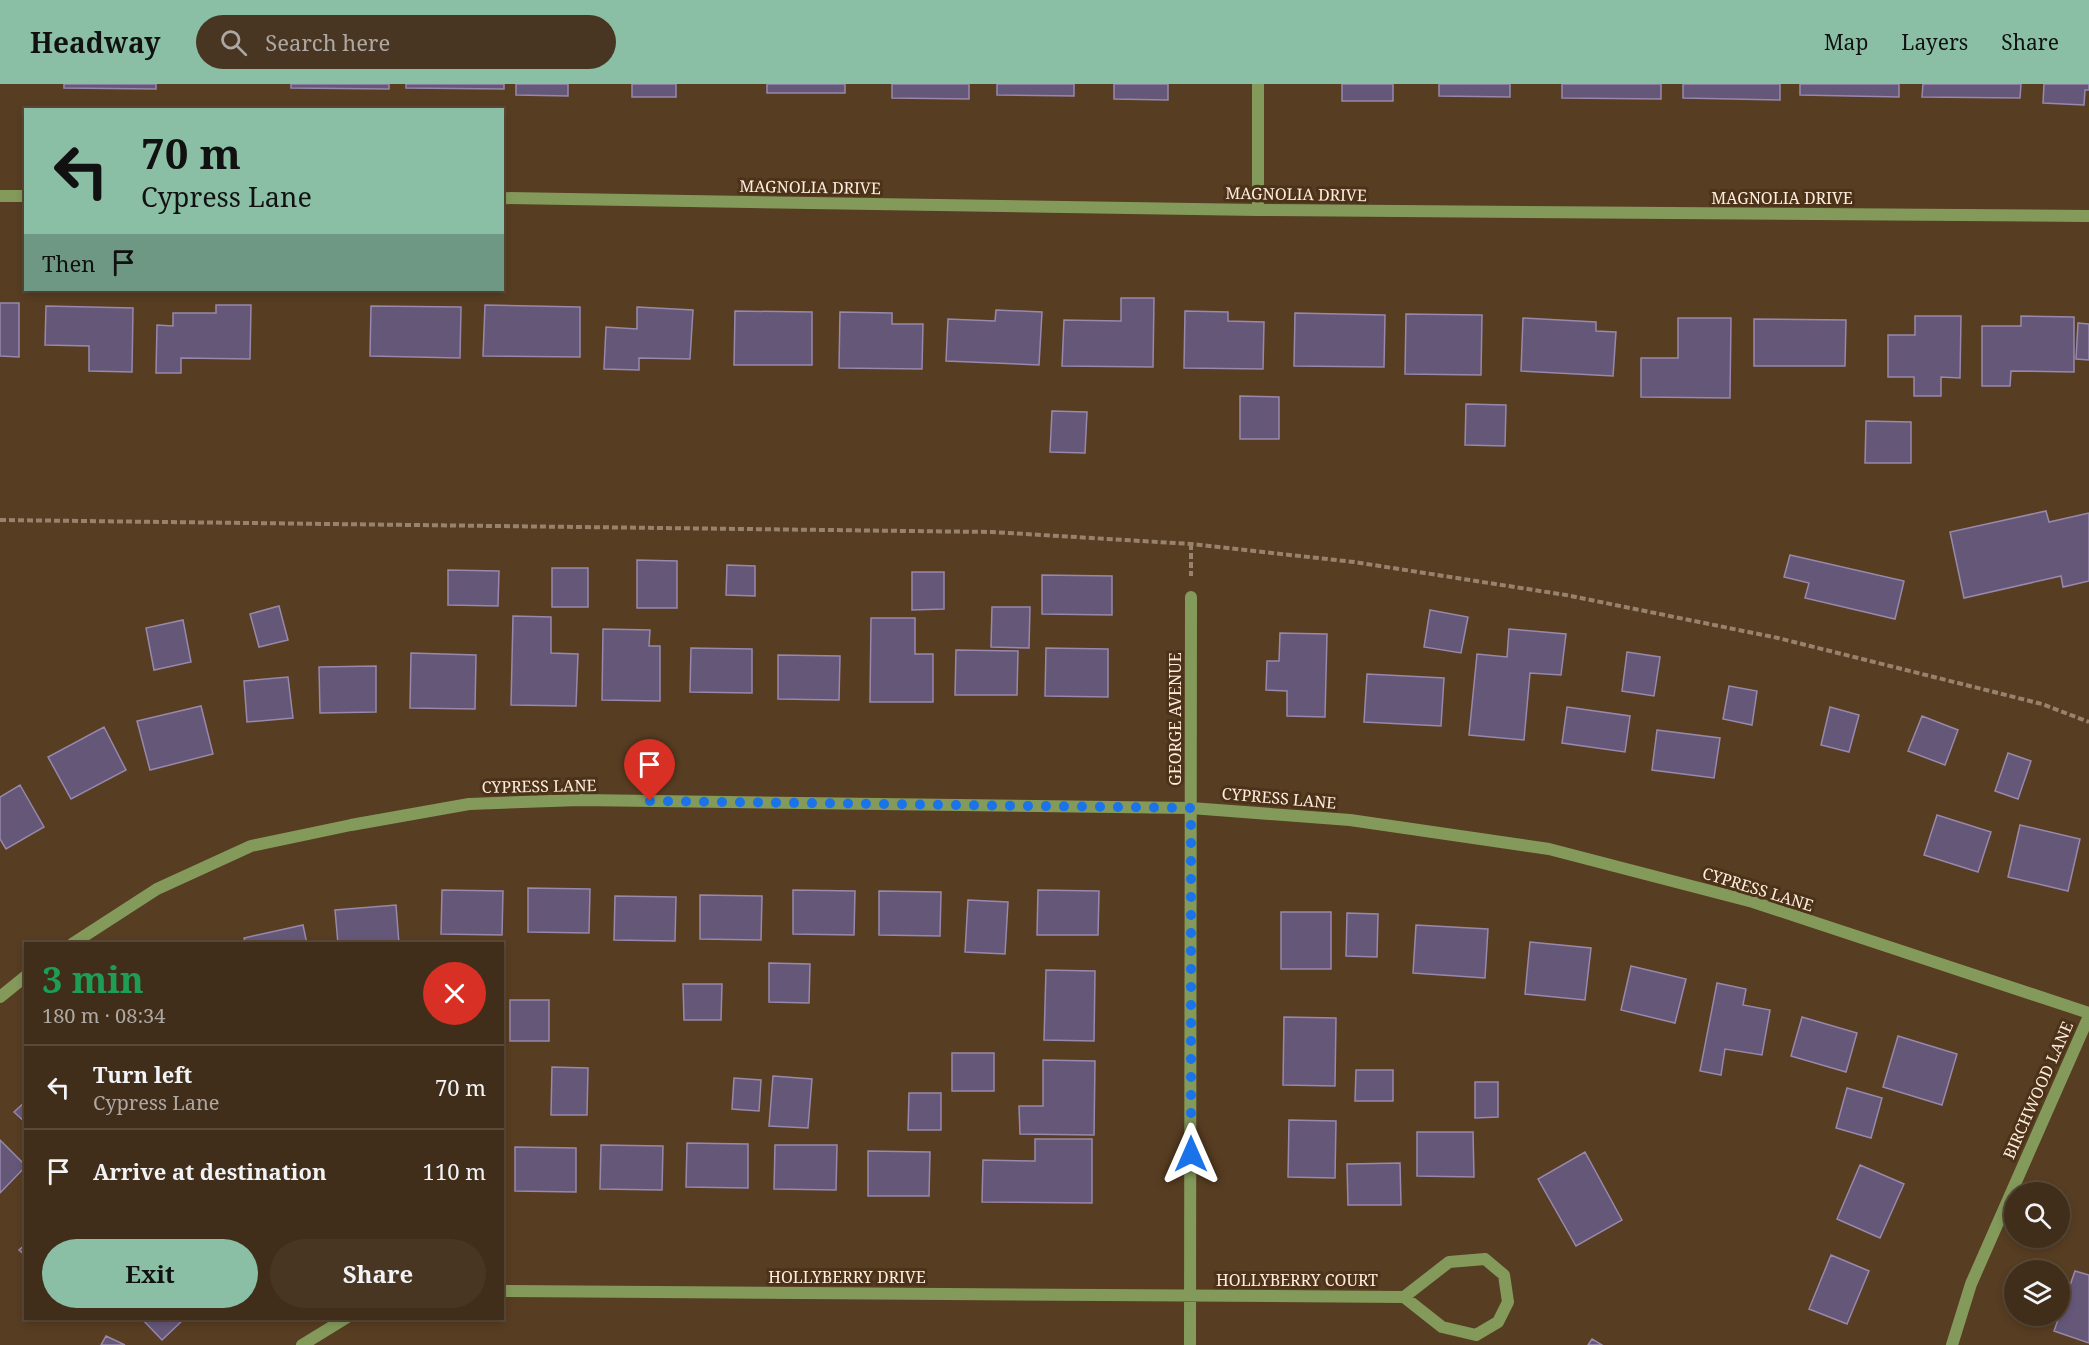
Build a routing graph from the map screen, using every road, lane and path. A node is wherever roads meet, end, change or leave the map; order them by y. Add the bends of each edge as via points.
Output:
1 (1258, 84) edge
2 (0, 196) edge
3 (24, 196) edge
4 (504, 198) edge
5 (1258, 210) junction
6 (2089, 216) edge
7 (0, 520) edge
8 (1191, 544) junction
9 (1191, 597) joint
10 (2089, 722) edge
11 (1191, 808) junction
12 (75, 942) edge
13 (24, 978) edge
14 (0, 998) edge
15 (2089, 1015) edge
16 (504, 1291) edge
17 (1191, 1296) junction
18 (1404, 1297) junction
19 (343, 1320) edge
20 (302, 1345) edge
21 (1190, 1345) edge
22 (1952, 1345) edge

1 - 5 street
2 - 3 street
4 - 5 street, MAGNOLIA DRIVE
5 - 6 street, MAGNOLIA DRIVE
7 - 8 path via 993,532
8 - 9 path
8 - 10 path via 1354,562 1566,595 1778,638 2042,704
9 - 11 street, GEORGE AVENUE
11 - 12 street, CYPRESS LANE via 580,800 469,804 251,846 157,889
11 - 15 street, CYPRESS LANE via 1350,820 1549,849 1753,902
11 - 17 street, GEORGE AVENUE
13 - 14 street
15 - 22 street, BIRCHWOOD LANE via 1971,1284
16 - 17 street, HOLLYBERRY DRIVE
17 - 18 street, HOLLYBERRY COURT
17 - 21 street, GEORGE AVENUE
18 - 18 street via 1442,1328 1476,1335 1498,1322 1509,1302 1504,1275 1485,1259 1449,1262
19 - 20 street

